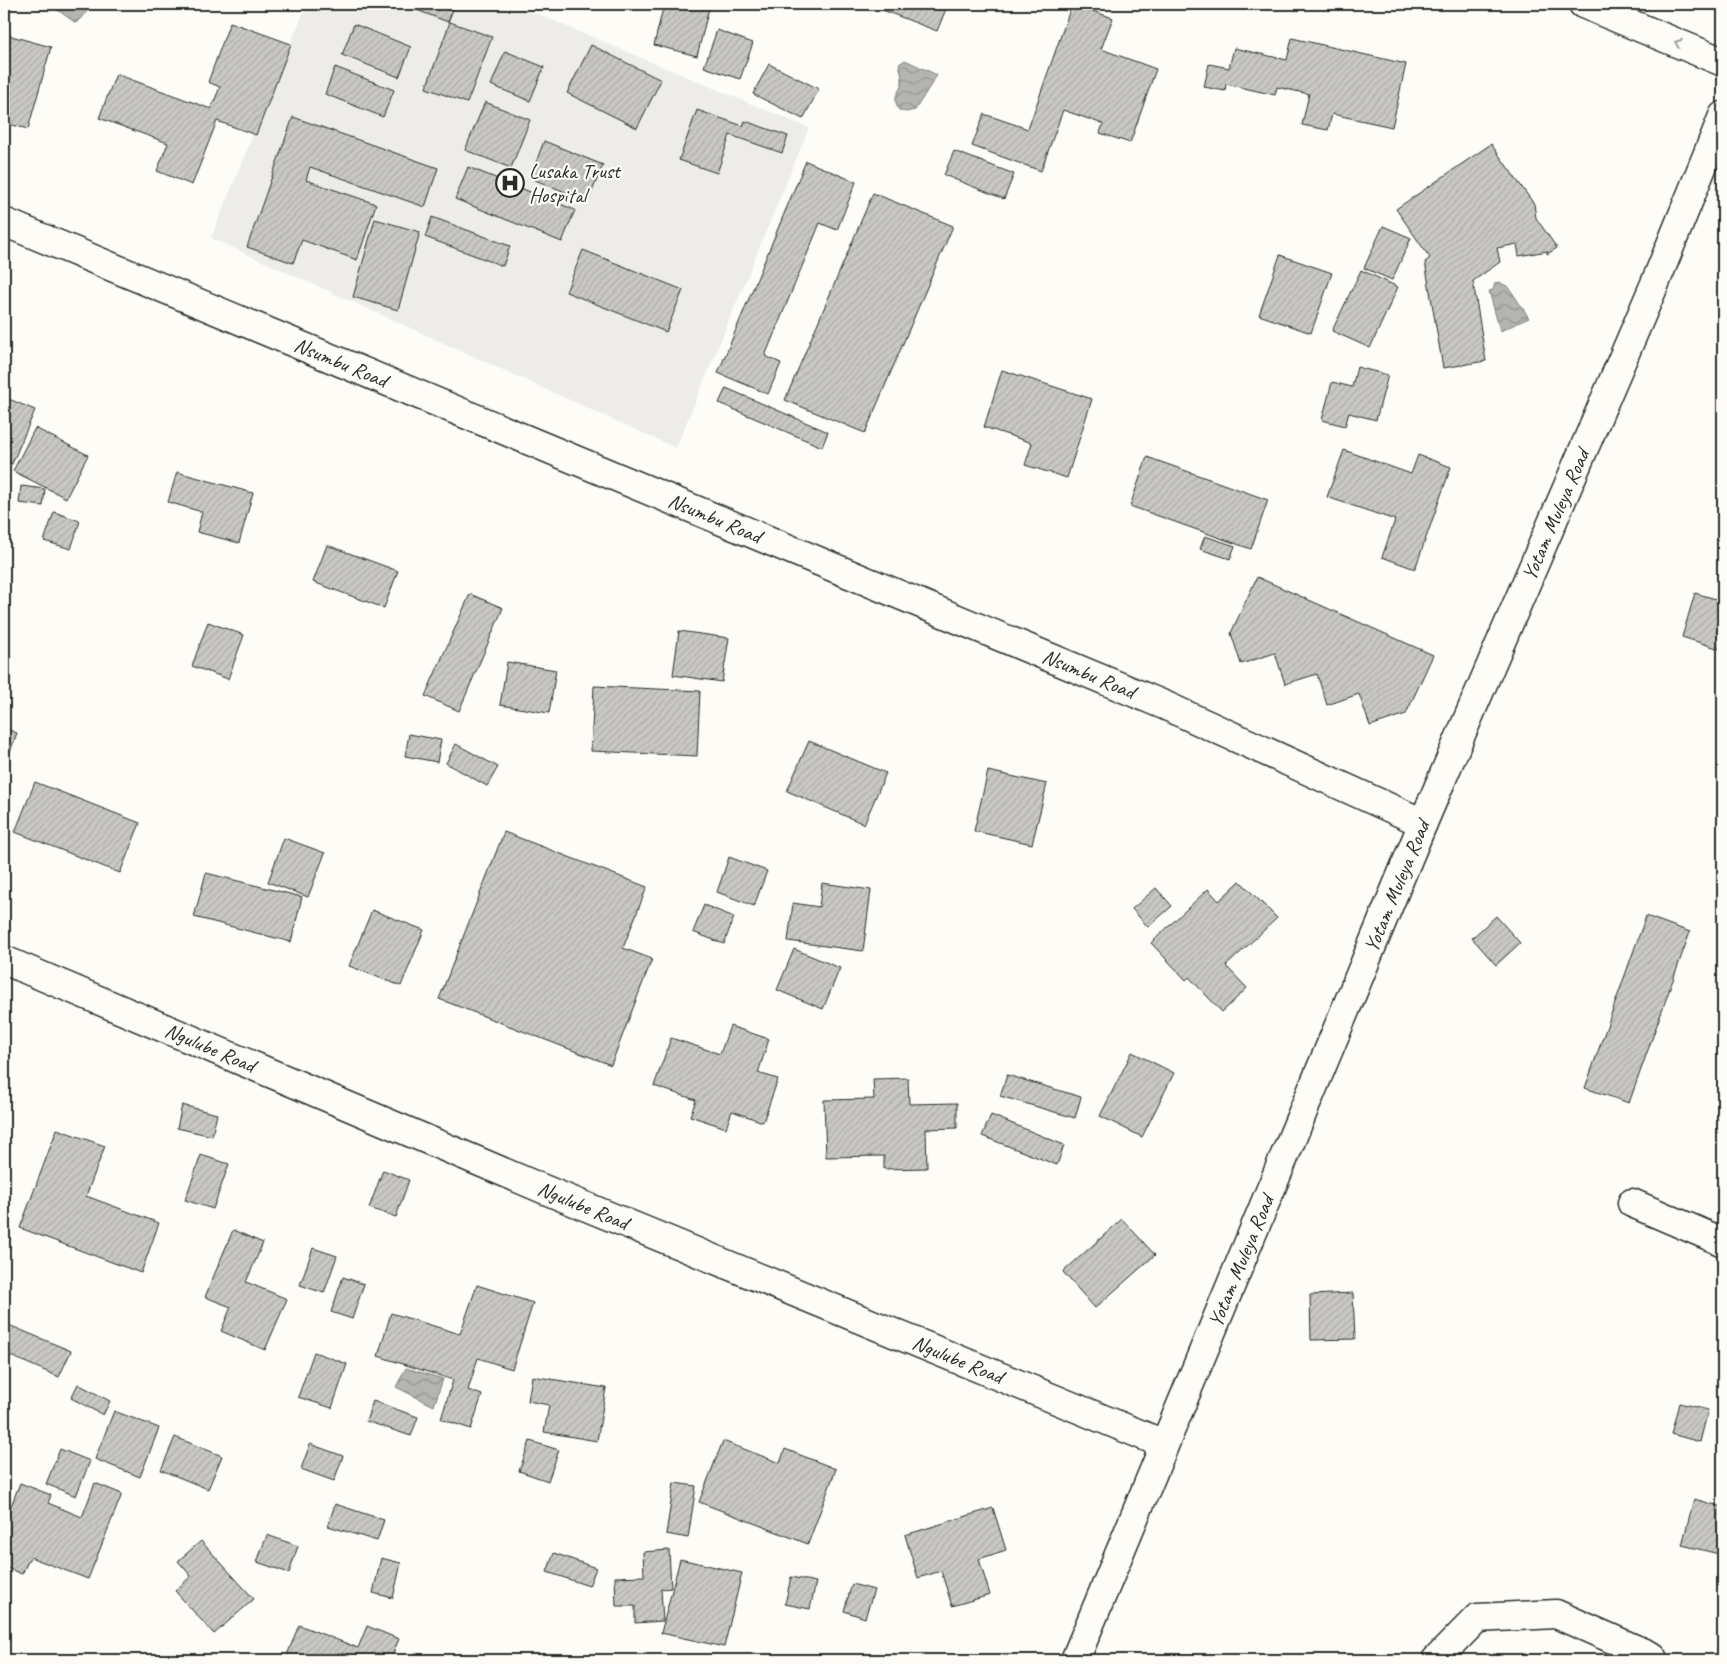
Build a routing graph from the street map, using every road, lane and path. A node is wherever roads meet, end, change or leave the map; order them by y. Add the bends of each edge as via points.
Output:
1 (1583, 4) edge
2 (1723, 62) edge
3 (1723, 116) edge
4 (4, 222) edge
5 (1423, 823) junction
6 (4, 960) edge
7 (1632, 1203) dead end
8 (1723, 1242) edge
9 (1164, 1444) junction
10 (1075, 1660) edge
11 (1436, 1660) edge
12 (1654, 1660) edge

2 -> 1 street
3 - 5 street, Yotam Muleya Road via 1656,281
4 - 5 street, Nsumbu Road via 1164,705
5 - 9 street, Yotam Muleya Road
6 - 9 street, Ngulube Road via 548,1191
7 - 8 street
9 - 10 street, Yotam Muleya Road
11 - 12 street via 1477,1618 1556,1614

